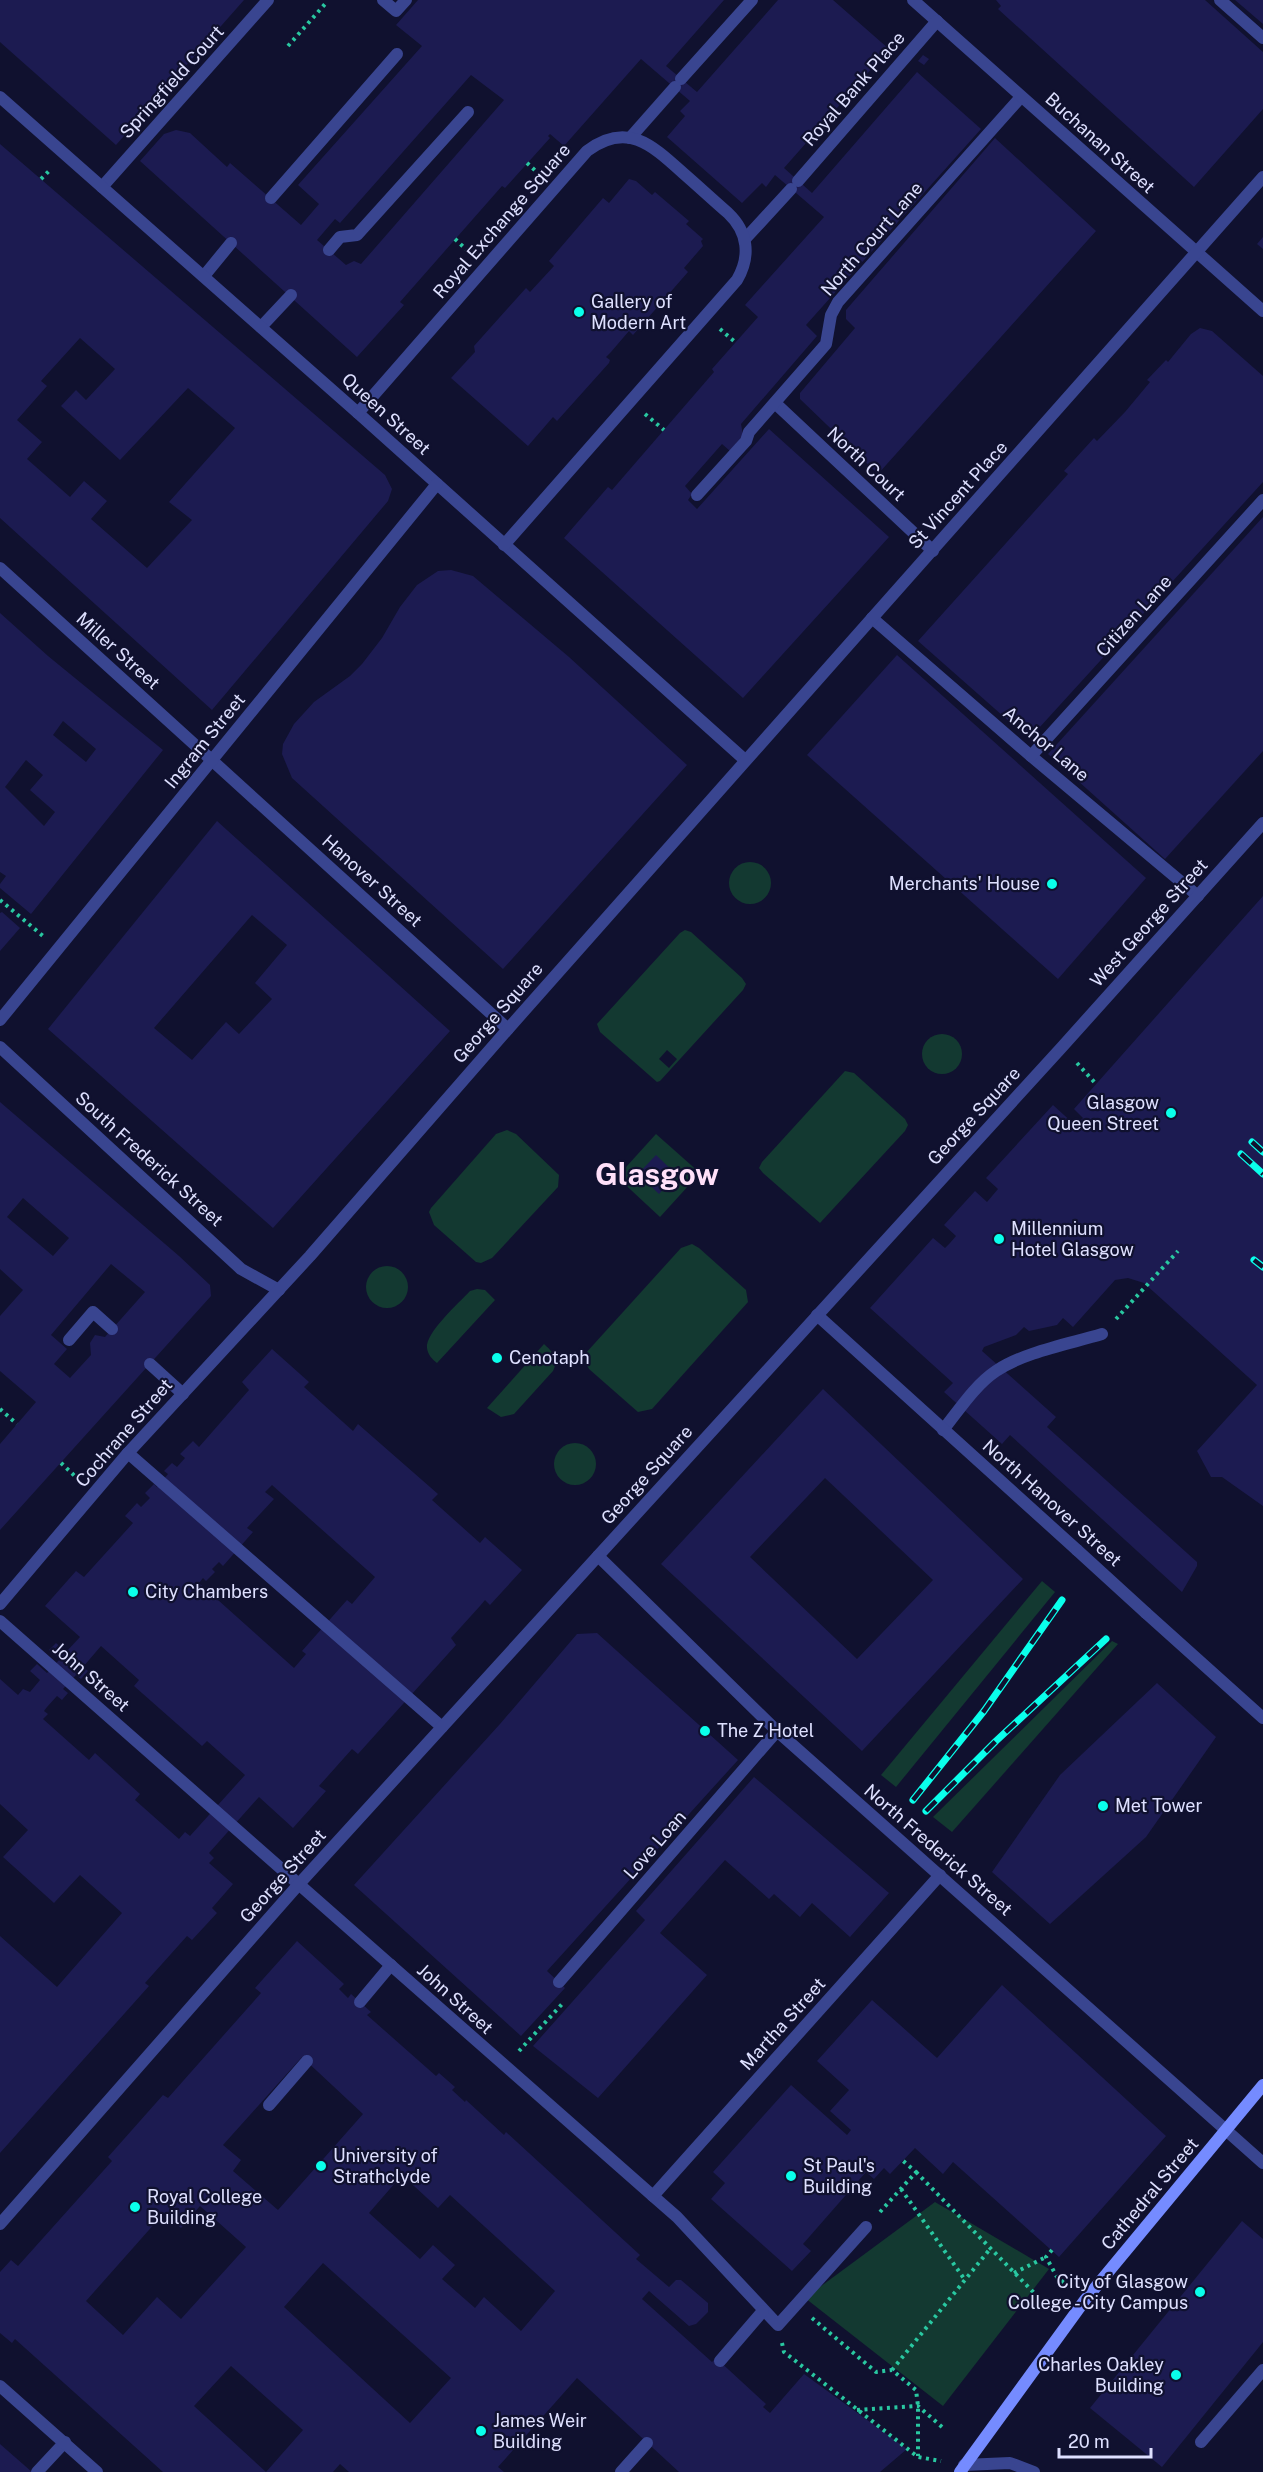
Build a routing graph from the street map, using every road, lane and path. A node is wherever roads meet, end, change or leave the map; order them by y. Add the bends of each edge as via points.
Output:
1 (268, 0) edge
2 (383, 0) edge
3 (406, 0) edge
4 (752, 0) edge
5 (913, 0) edge
6 (1220, 0) edge
7 (326, 3) dead end
8 (937, 21) junction
9 (1263, 38) edge
10 (288, 46) dead end
11 (398, 54) dead end
12 (0, 97) edge
13 (1021, 97) junction
14 (468, 112) dead end
15 (630, 138) junction
16 (1263, 177) edge
17 (102, 187) junction
18 (271, 198) dead end
19 (745, 239) junction
20 (231, 243) dead end
21 (329, 250) dead end
22 (1196, 253) junction
23 (204, 276) junction
24 (291, 295) dead end
25 (1263, 311) edge
26 (261, 327) junction
27 (775, 404) junction
28 (358, 413) junction
29 (436, 484) junction
30 (697, 495) dead end
31 (1263, 500) edge
32 (504, 545) junction
33 (933, 551) junction
34 (0, 568) edge
35 (872, 618) junction
36 (1031, 756) junction
37 (213, 760) junction
38 (745, 760) junction
39 (1263, 823) edge
40 (1198, 896) junction
41 (0, 900) edge
42 (59, 949) junction
43 (0, 1020) edge
44 (508, 1029) junction
45 (0, 1047) edge
46 (1062, 1047) junction
47 (1096, 1084) dead end
48 (1178, 1251) dead end
49 (279, 1290) junction
50 (817, 1315) junction
51 (112, 1329) dead end
52 (1102, 1334) joint
53 (69, 1340) dead end
54 (150, 1364) dead end
55 (183, 1394) junction
56 (1, 1412) edge
57 (17, 1424) dead end
58 (943, 1430) junction
59 (129, 1453) junction
60 (598, 1556) junction
61 (0, 1604) edge
62 (0, 1621) edge
63 (1263, 1718) edge
64 (442, 1726) junction
65 (777, 1731) junction
66 (940, 1875) junction
67 (299, 1884) junction
68 (391, 1965) junction
69 (560, 1982) dead end
70 (360, 2002) dead end
71 (550, 2018) dead end
72 (530, 2040) dead end
73 (307, 2061) dead end
74 (1263, 2085) edge
75 (269, 2105) dead end
76 (1227, 2130) junction
77 (903, 2160) dead end
78 (1263, 2163) edge
79 (916, 2172) junction
80 (901, 2189) junction
81 (653, 2196) junction
82 (0, 2224) edge
83 (866, 2228) joint
84 (990, 2249) junction
85 (1052, 2250) dead end
86 (1046, 2257) junction
87 (1014, 2273) junction
88 (1057, 2277) dead end
89 (965, 2280) junction
90 (1040, 2299) dead end
91 (796, 2304) junction
92 (763, 2311) junction
93 (778, 2325) junction
94 (720, 2361) dead end
95 (892, 2370) junction
96 (1263, 2370) edge
97 (0, 2386) edge
98 (918, 2406) junction
99 (856, 2410) junction
100 (942, 2427) dead end
101 (65, 2442) junction
102 (1201, 2442) dead end
103 (647, 2443) dead end
104 (918, 2457) junction
105 (962, 2469) edge
106 (37, 2472) edge
107 (97, 2472) edge
108 (621, 2472) edge
109 (1034, 2472) edge

1 - 17 street, Springfield Court
2 - 3 street via 396,11
4 - 15 street
5 - 8 street, Buchanan Street
6 - 9 street
7 - 10 path
8 - 13 street, Buchanan Street
8 - 19 street, Royal Bank Place
11 - 18 street
12 - 17 street, Queen Street
13 - 22 street, Buchanan Street
13 - 27 street, North Court Lane via 838,302 831,315 826,344
14 - 21 street via 357,235 340,237
15 - 19 street via 644,141 662,154 737,221
15 - 28 street, Royal Exchange Square via 609,138 587,151
16 - 22 street, St Vincent Place
17 - 23 street, Queen Street
19 - 32 street via 744,264 737,280
20 - 23 street
22 - 25 street, Buchanan Street
22 - 33 street, St Vincent Place
23 - 26 street, Queen Street
24 - 26 street
26 - 28 street, Queen Street
27 - 30 street, North Court Lane
27 - 33 street, North Court
28 - 29 street, Queen Street
29 - 32 street, Queen Street
29 - 37 street, Ingram Street
31 - 36 street, Citizen Lane
32 - 38 street, Queen Street
33 - 35 street, St Vincent Place
34 - 37 street, Miller Street
35 - 36 street, Anchor Lane
35 - 38 street, St Vincent Place
36 - 40 street, Anchor Lane
37 - 42 street, Ingram Street
37 - 44 street, Hanover Street
38 - 44 street, George Square
39 - 40 street, West George Street
40 - 46 street, West George Street
41 - 42 path
42 - 43 street, Ingram Street
44 - 49 street, George Square
45 - 49 street, South Frederick Street via 241,1269
46 - 47 path
46 - 50 street, George Square
48 - 52 path
49 - 55 street, Cochrane Street
50 - 58 street, North Hanover Street
50 - 60 street, George Square
51 - 53 street via 93,1312
52 - 58 street via 996,1371
54 - 55 street
55 - 59 street, Cochrane Street
56 - 57 path
58 - 63 street, North Hanover Street, bridge
59 - 61 street, Cochrane Street
59 - 64 street
60 - 64 street, George Street
60 - 65 street, North Frederick Street
62 - 67 street, John Street
64 - 67 street, George Street
65 - 66 street, North Frederick Street
65 - 69 street, Love Loan
66 - 76 street, North Frederick Street
66 - 81 street, Martha Street
67 - 68 street, John Street
67 - 82 street, George Street
68 - 70 street
68 - 81 street, John Street
71 - 72 path
73 - 75 street
74 - 76 street, Cathedral Street
76 - 78 street, North Frederick Street
76 - 105 street, Cathedral Street via 1085,2300
77 - 79 path
79 - 80 path
79 - 84 path
80 - 83 path
80 - 89 path
81 - 92 street, John Street
83 - 91 street
84 - 87 path
84 - 89 path
85 - 86 path
86 - 87 path
86 - 88 path
87 - 90 path
89 - 95 path
91 - 93 street
91 - 95 path via 876,2372
92 - 93 street, John Street
92 - 94 street
93 - 99 path via 784,2352
95 - 98 path via 915,2390
96 - 102 street
97 - 101 street
98 - 99 path
98 - 100 path
98 - 104 path
99 - 104 path
101 - 106 street
101 - 107 street
103 - 108 street
104 - 105 path
105 - 109 street via 1010,2463

